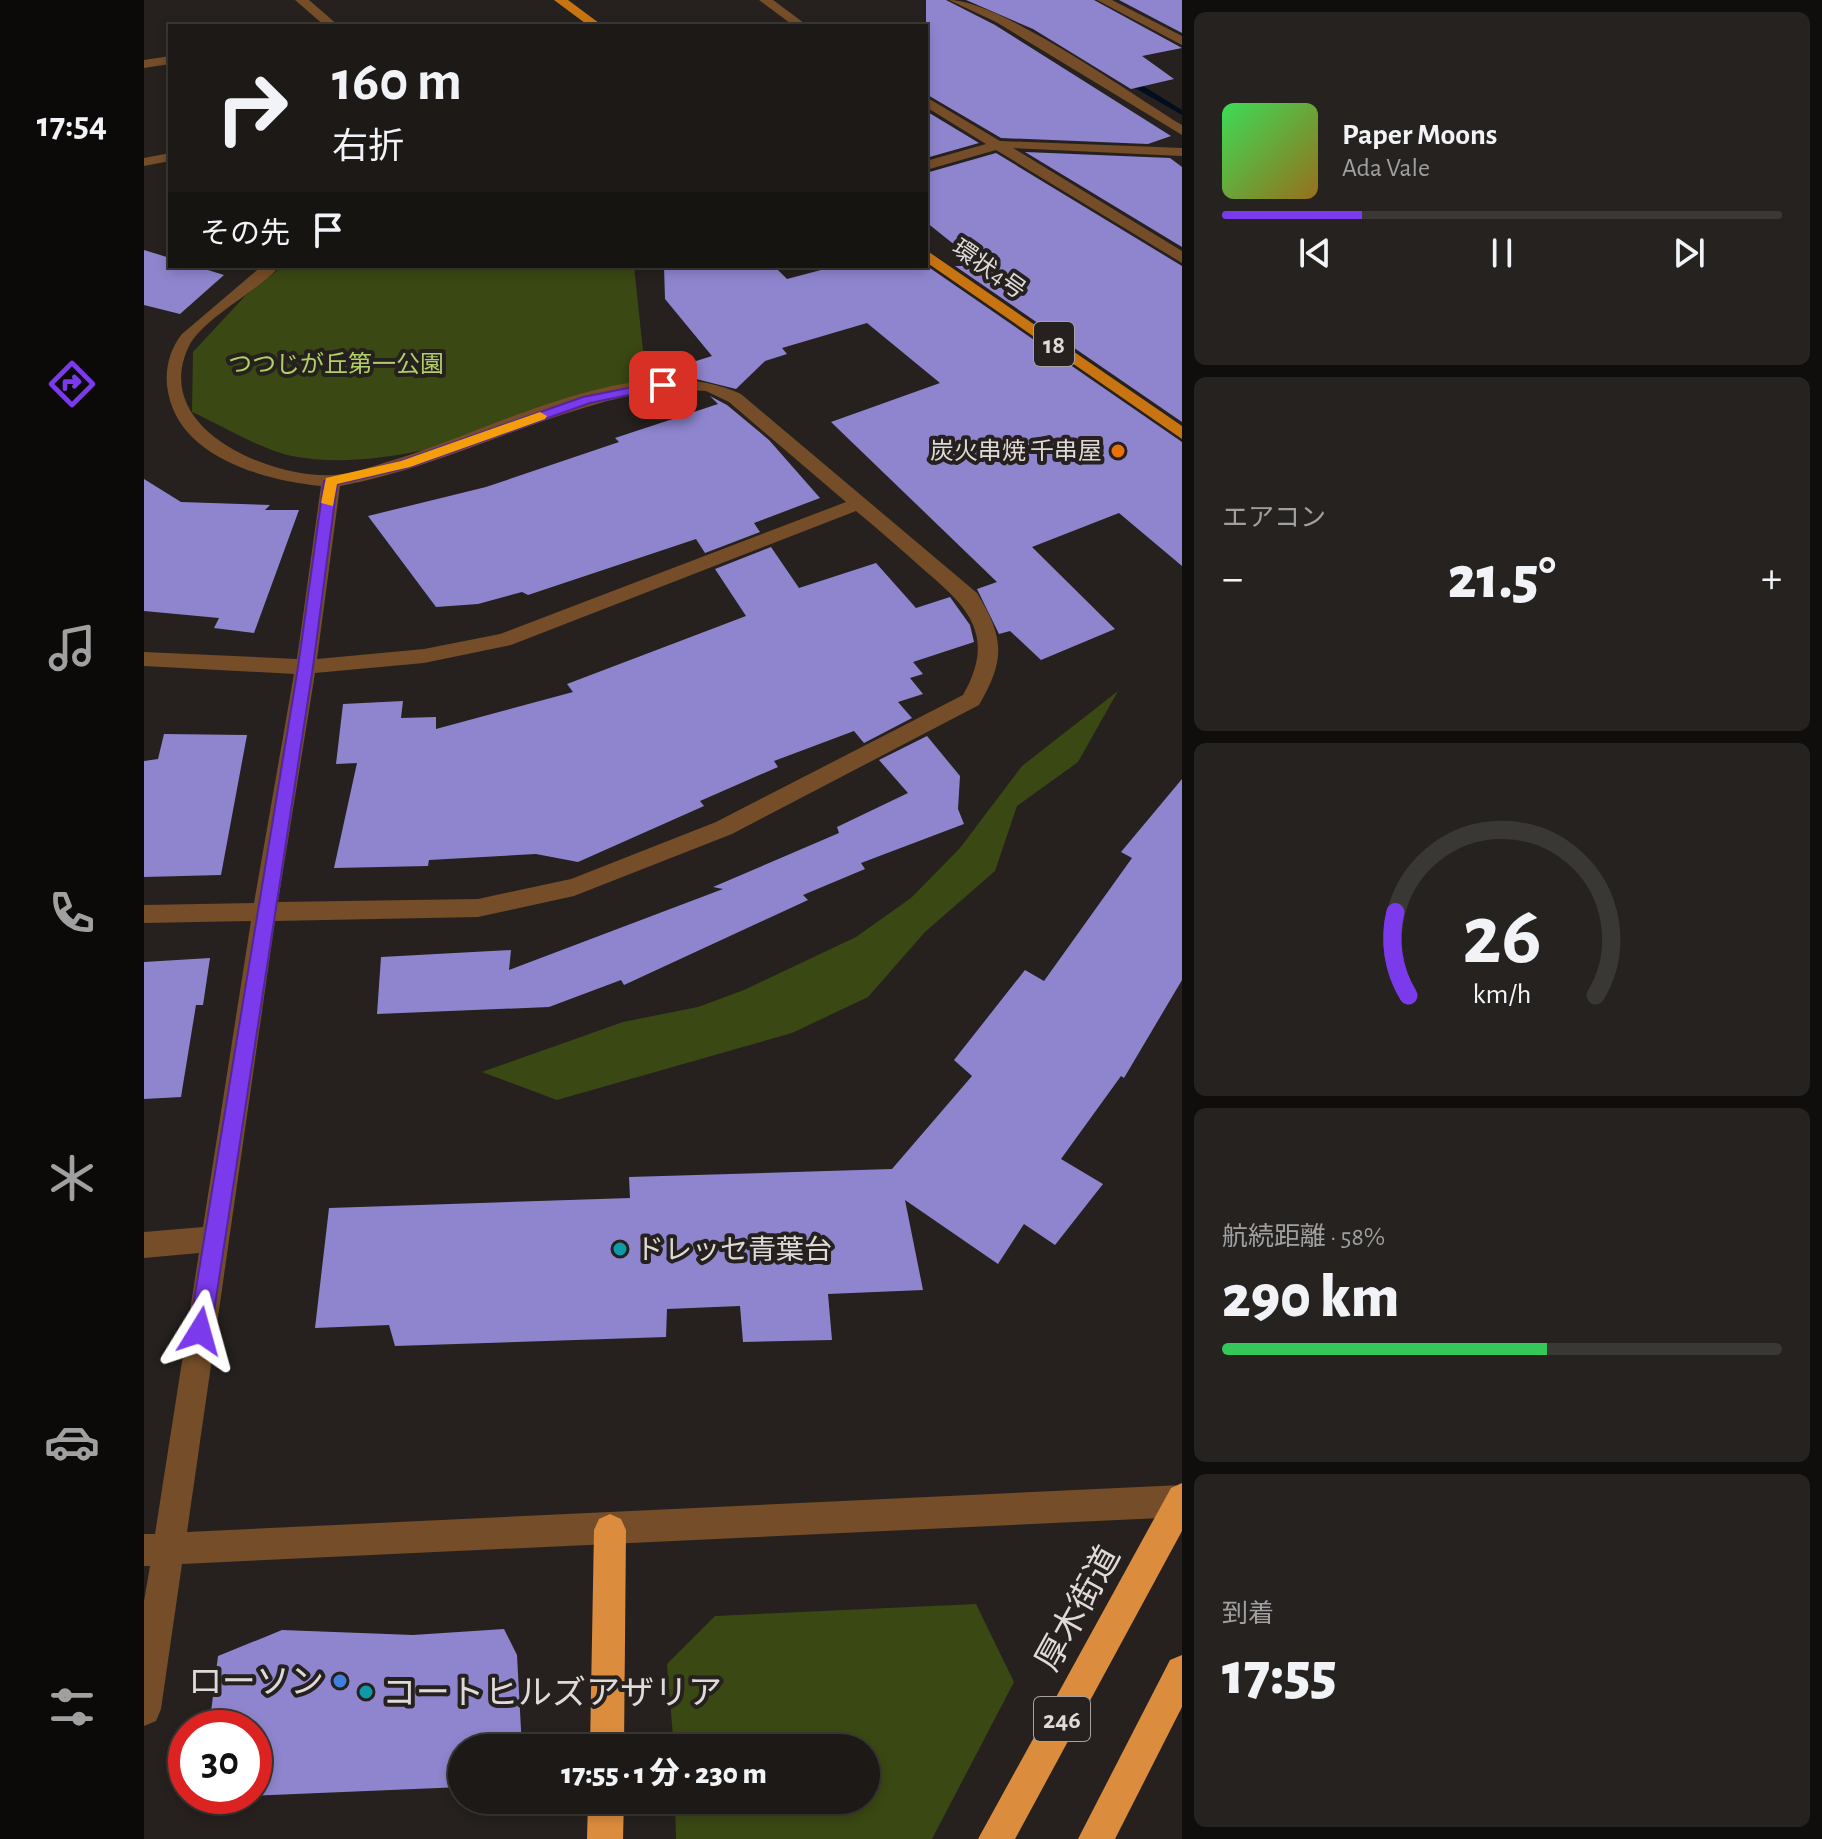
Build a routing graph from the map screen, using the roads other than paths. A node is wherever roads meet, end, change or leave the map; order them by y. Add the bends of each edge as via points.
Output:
1 (301, 0) edge
2 (560, 0) edge
3 (765, 0) edge
4 (955, 0) edge
5 (1103, 0) edge
6 (331, 24) edge
7 (594, 24) edge
8 (799, 24) edge
9 (1182, 41) edge
10 (168, 60) edge
11 (144, 64) edge
12 (928, 102) edge
13 (1182, 131) edge
14 (998, 145) junction
15 (1182, 152) edge
16 (168, 157) edge
17 (144, 162) edge
18 (928, 165) edge
19 (928, 256) edge
20 (1182, 258) edge
21 (270, 268) edge
22 (1182, 434) edge
23 (331, 481) junction
24 (860, 503) junction
25 (144, 659) edge
26 (306, 667) junction
27 (264, 913) junction
28 (144, 914) edge
29 (214, 1239) junction
30 (144, 1245) edge
31 (1182, 1500) edge
32 (610, 1530) junction
33 (156, 1550) edge
34 (1182, 1672) edge
35 (144, 1709) edge
36 (607, 1734) edge
37 (606, 1814) edge
38 (605, 1839) edge
39 (996, 1839) edge
40 (1096, 1839) edge

1 - 6 street
2 - 7 main road
3 - 8 street
4 - 13 street via 1000,19
5 - 9 street
10 - 11 street
12 - 14 street
14 - 15 street
14 - 18 street
14 - 20 street
16 - 17 street
19 - 22 main road, 環状4号 / 18
21 - 23 street via 182,344 167,384 175,419 194,441 231,461
23 - 24 street via 406,464 587,400 663,385 694,386 735,398
23 - 26 street
24 - 26 street via 504,640 424,656
24 - 27 street via 970,598 989,633 989,669 971,700 724,828 574,887 478,908
25 - 26 street
26 - 27 street
27 - 28 street
27 - 29 street
29 - 30 street
29 - 33 street
31 - 32 street
31 - 39 highway, 厚木街道 / 246
32 - 33 street
32 - 36 highway
33 - 35 street
34 - 40 highway
37 - 38 highway

